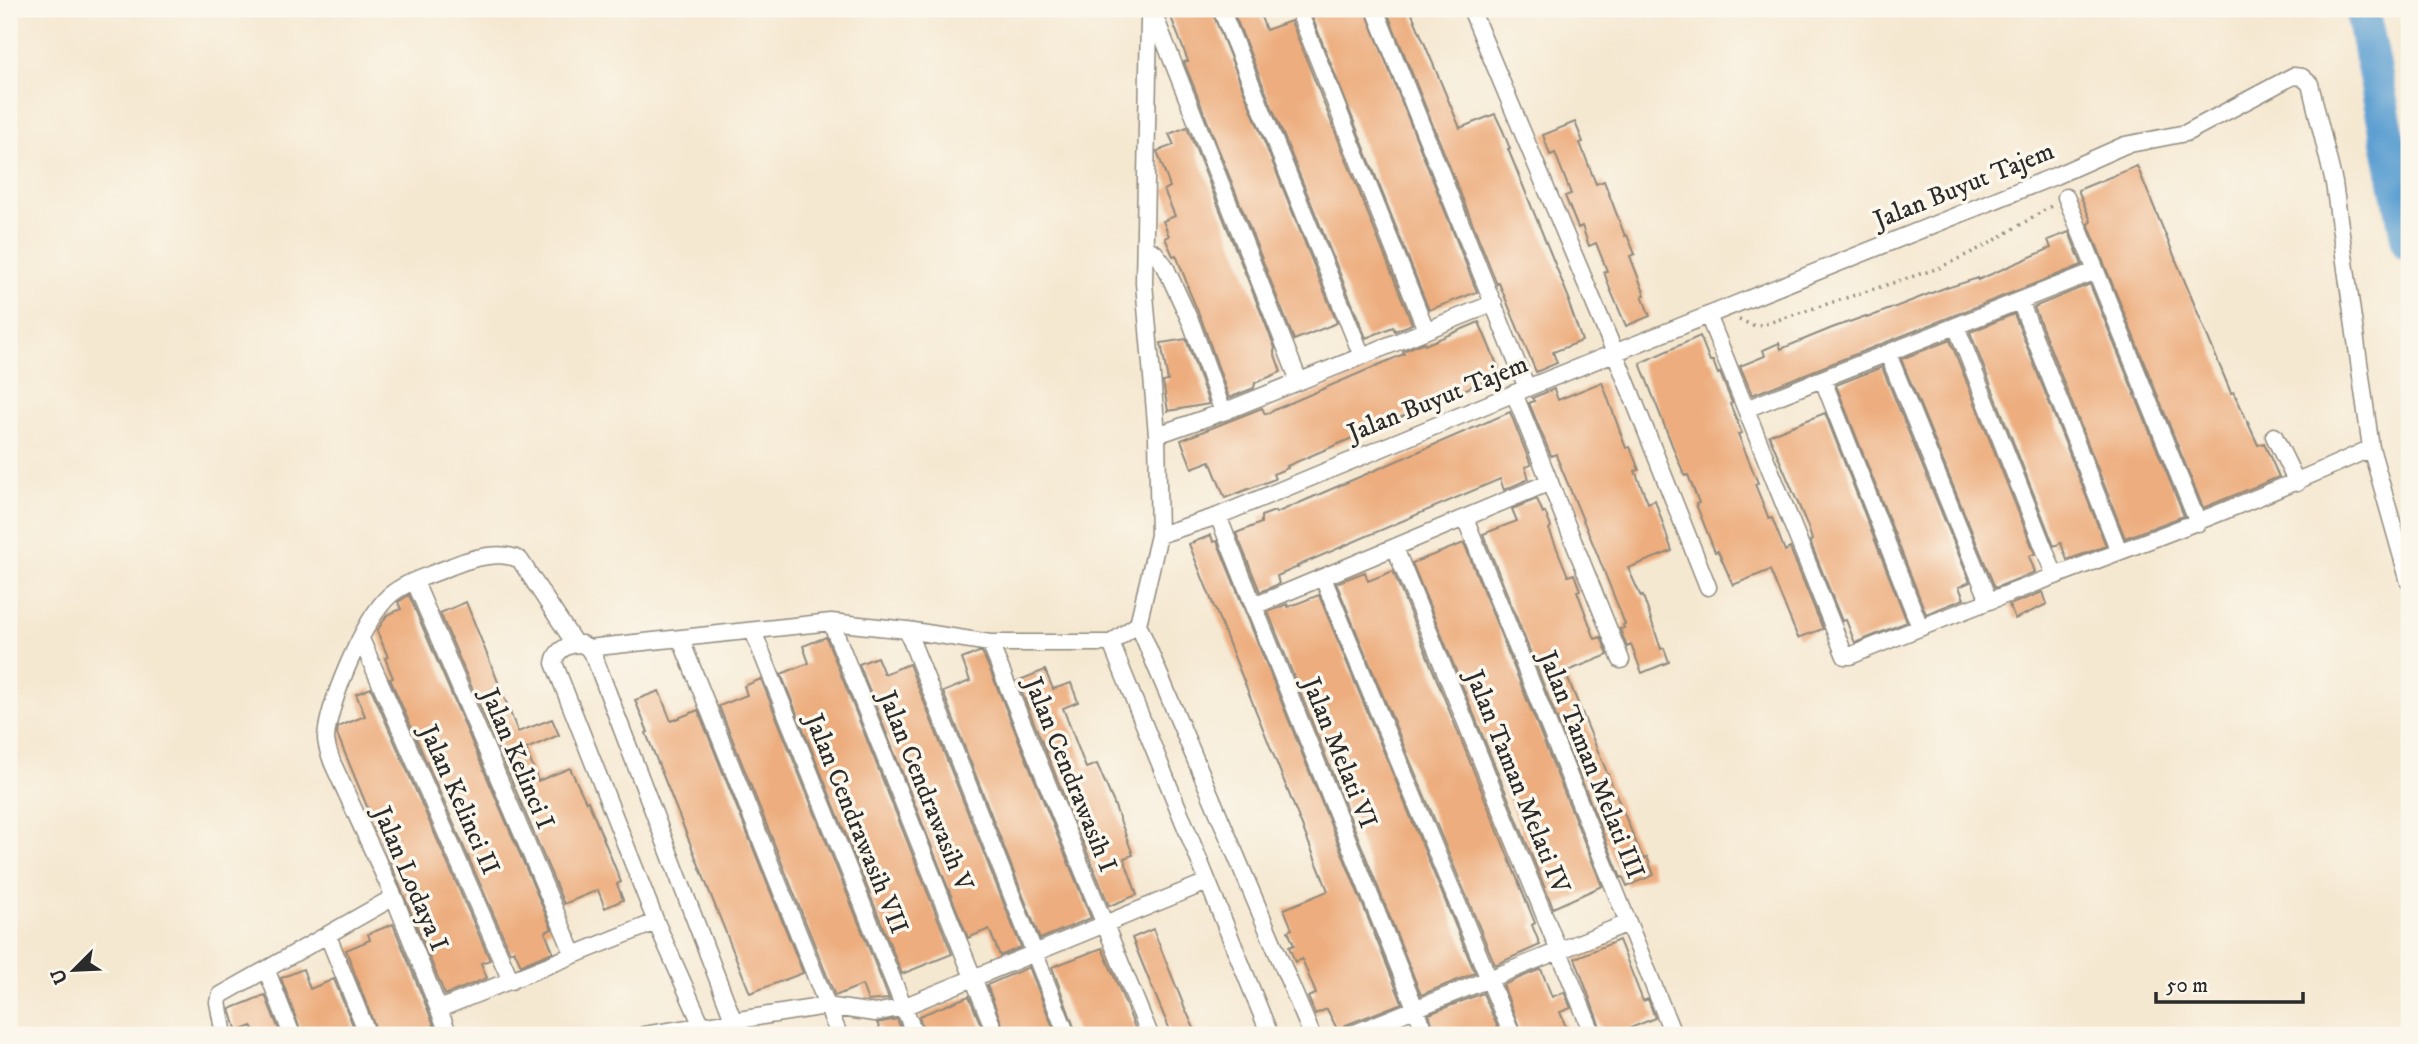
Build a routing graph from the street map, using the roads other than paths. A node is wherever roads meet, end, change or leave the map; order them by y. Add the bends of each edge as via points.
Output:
1 (1221, 9) edge
2 (1298, 9) edge
3 (1375, 9) edge
4 (1471, 9) edge
5 (1158, 10) edge
6 (2066, 197) road end
7 (1145, 247) junction
8 (2095, 271) junction
9 (2020, 301) junction
10 (1494, 303) junction
11 (1716, 312) junction
12 (1956, 326) junction
13 (1426, 330) junction
14 (1615, 353) junction
15 (1888, 354) junction
16 (1362, 356) junction
17 (1823, 380) junction
18 (1299, 381) junction
19 (1521, 391) junction
20 (1746, 409) junction
21 (1223, 412) junction
22 (1157, 435) junction
23 (2274, 436) dead end
24 (2371, 449) junction
25 (1550, 482) junction
26 (2297, 483) junction
27 (1217, 516) junction
28 (1465, 518) junction
29 (2198, 523) junction
30 (1159, 536) junction
31 (1395, 548) junction
32 (2119, 551) junction
33 (2055, 576) junction
34 (1323, 578) junction
35 (415, 582) junction
36 (2409, 582) edge
37 (1708, 587) dead end
38 (1989, 601) junction
39 (1254, 606) junction
40 (831, 622) junction
41 (1138, 624) junction
42 (1920, 627) junction
43 (908, 630) junction
44 (753, 631) junction
45 (361, 639) junction
46 (681, 640) junction
47 (990, 643) junction
48 (1111, 643) junction
49 (582, 646) junction
50 (1621, 660) dead end
51 (1207, 882) junction
52 (394, 897) junction
53 (656, 922) junction
54 (1628, 923) junction
55 (1105, 925) junction
56 (328, 936) junction
57 (1559, 951) junction
58 (1035, 954) junction
59 (575, 955) junction
60 (267, 971) junction
61 (974, 978) junction
62 (1489, 980) junction
63 (511, 981) junction
64 (826, 1006) junction
65 (903, 1007) junction
66 (439, 1009) junction
67 (1415, 1009) junction
68 (736, 1028) edge
69 (1671, 1029) dead end
70 (704, 1030) edge
71 (224, 1035) edge
72 (292, 1035) edge
73 (368, 1035) edge
74 (449, 1035) edge
75 (644, 1035) edge
76 (839, 1035) edge
77 (915, 1035) edge
78 (996, 1035) edge
79 (1067, 1035) edge
80 (1150, 1035) edge
81 (1270, 1035) edge
82 (1312, 1035) edge
83 (1350, 1035) edge
84 (1426, 1035) edge
85 (1512, 1035) edge
86 (1593, 1035) edge

1 - 16 street
2 - 13 street
3 - 10 street
4 - 14 street
5 - 7 street via 1149,20
5 - 18 street
6 - 8 street
7 - 21 street via 1165,266
7 - 22 street
8 - 9 street
8 - 29 street
9 - 12 street
9 - 32 street
10 - 13 street
10 - 19 street
11 - 14 street, Jalan Buyut Tajem
11 - 20 street
11 - 24 street, Jalan Buyut Tajem via 2125,145 2186,133 2293,76 2302,77 2310,84 2334,183
12 - 15 street
12 - 33 street
13 - 16 street
14 - 19 street, Jalan Buyut Tajem
14 - 37 street
15 - 17 street
15 - 38 street
16 - 18 street
17 - 20 street
17 - 42 street
18 - 21 street
19 - 25 street
19 - 27 street, Jalan Buyut Tajem
20 - 42 street via 1845,656
21 - 22 street
22 - 30 street
23 - 26 street
24 - 26 street
24 - 36 street, Jalan Buyut Tajem
25 - 28 street
25 - 50 street
26 - 29 street
27 - 30 street, Jalan Buyut Tajem
27 - 39 street, Jalan Melati VI
28 - 31 street
28 - 54 street, Jalan Taman Melati III
29 - 32 street
30 - 41 street
31 - 34 street
31 - 57 street, Jalan Taman Melati IV
32 - 33 street
33 - 38 street
34 - 39 street
34 - 62 street
35 - 45 street via 388,597
35 - 49 street via 470,559 514,556 525,564
35 - 59 street, Jalan Kelinci I
38 - 42 street
39 - 67 street, Jalan Melati VI
40 - 43 street
40 - 44 street
40 - 61 street, Jalan Cendrawasih V
41 - 48 street
41 - 82 street
43 - 47 street
43 - 58 street
44 - 46 street
44 - 65 street, Jalan Cendrawasih VII
45 - 52 street, Jalan Lodaya I via 329,717 326,741
45 - 63 street, Jalan Kelinci II
46 - 49 street
46 - 64 street
47 - 48 street
47 - 55 street, Jalan Cendrawasih I
48 - 51 street
49 - 53 street via 559,651 554,663
49 - 68 street via 600,671
51 - 55 street
51 - 81 street
52 - 56 street
52 - 66 street, Jalan Lodaya I
53 - 59 street
53 - 70 street
54 - 57 street
54 - 69 street, Jalan Taman Melati III
55 - 58 street
55 - 80 street, Jalan Cendrawasih I
56 - 60 street
56 - 73 street
57 - 62 street
57 - 86 street, Jalan Taman Melati IV
58 - 61 street
58 - 79 street
59 - 63 street
60 - 71 street via 221,995 218,1002
60 - 72 street
61 - 65 street
61 - 78 street, Jalan Cendrawasih V
62 - 67 street
62 - 85 street
63 - 66 street
64 - 65 street via 875,1013
64 - 68 street
64 - 76 street
65 - 77 street, Jalan Cendrawasih VII
66 - 74 street, Jalan Lodaya I
67 - 83 street
67 - 84 street, Jalan Melati VI
68 - 70 street
70 - 75 street

